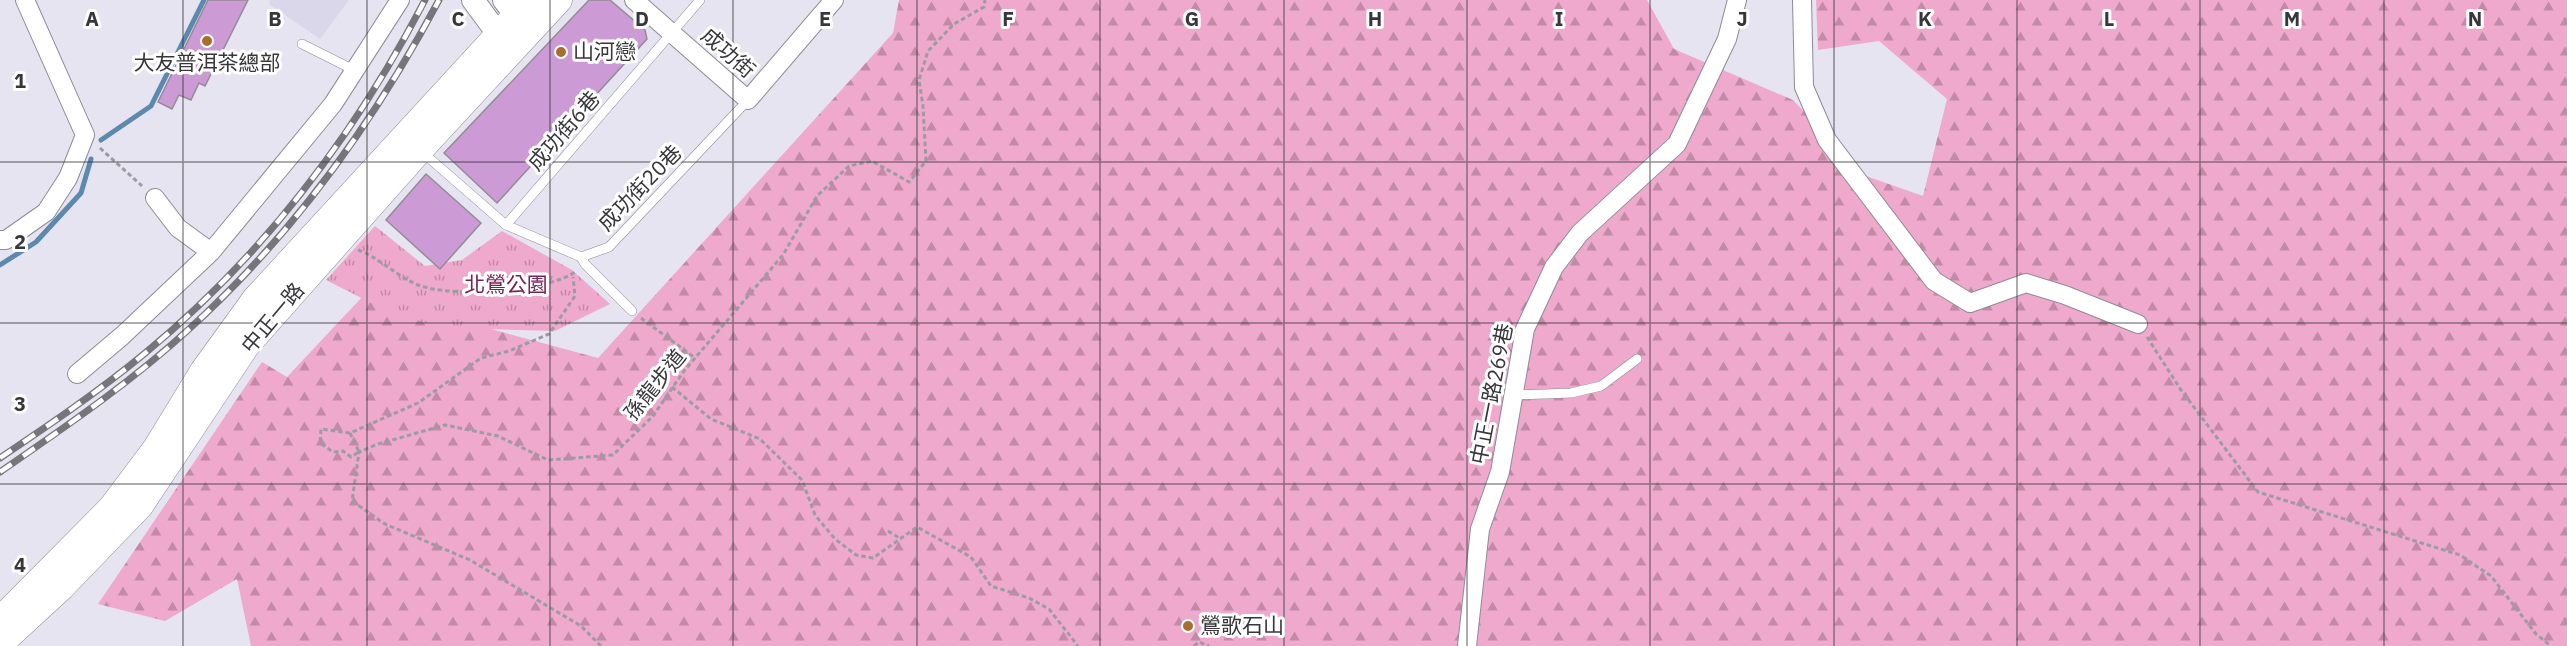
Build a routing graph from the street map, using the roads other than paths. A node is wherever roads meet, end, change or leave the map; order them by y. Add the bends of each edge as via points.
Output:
1 (25, 0) edge
2 (400, 0) edge
3 (473, 0) edge
4 (559, 0) edge
5 (634, 0) edge
6 (700, 0) edge
7 (834, 0) edge
8 (1737, 0) edge
9 (1802, 0) edge
10 (517, 5) edge
11 (672, 34) junction
12 (510, 37) junction
13 (302, 44) dead end
14 (354, 70) junction
15 (748, 100) junction
16 (420, 150) junction
17 (154, 198) road end
18 (506, 225) junction
19 (2, 241) edge
20 (211, 252) junction
21 (583, 260) junction
22 (632, 312) road end
23 (2138, 324) road end
24 (1637, 358) dead end
25 (77, 374) dead end
26 (1514, 395) junction
27 (0, 620) edge
28 (0, 644) edge
29 (1467, 646) edge

1 - 19 street via 85,135 68,178 46,212
2 - 14 street
3 - 12 street
4 - 12 main road, 中正一路
5 - 11 street, 成功街
6 - 11 lane, 成功街6巷
7 - 15 street, 成功街
8 - 26 street, 中正一路269巷 via 1727,39 1677,144 1580,233 1554,267 1525,328
9 - 23 street via 1804,87 1827,140 1934,281 1970,303 2026,283
10 - 12 main road, 中正一路
11 - 15 street, 成功街
11 - 18 lane, 成功街6巷
12 - 16 main road, 中正一路
12 - 27 main road, 中正一路 via 255,299 203,371 156,448 111,508
13 - 14 lane
14 - 20 street via 333,104
15 - 21 lane, 成功街20巷 via 609,247
16 - 18 lane
16 - 28 main road, 中正一路 via 247,345 140,506
17 - 20 street via 178,228
18 - 21 lane
20 - 25 street
21 - 22 lane
24 - 26 lane via 1600,386 1571,393
26 - 29 street, 中正一路269巷 via 1500,472 1480,529

